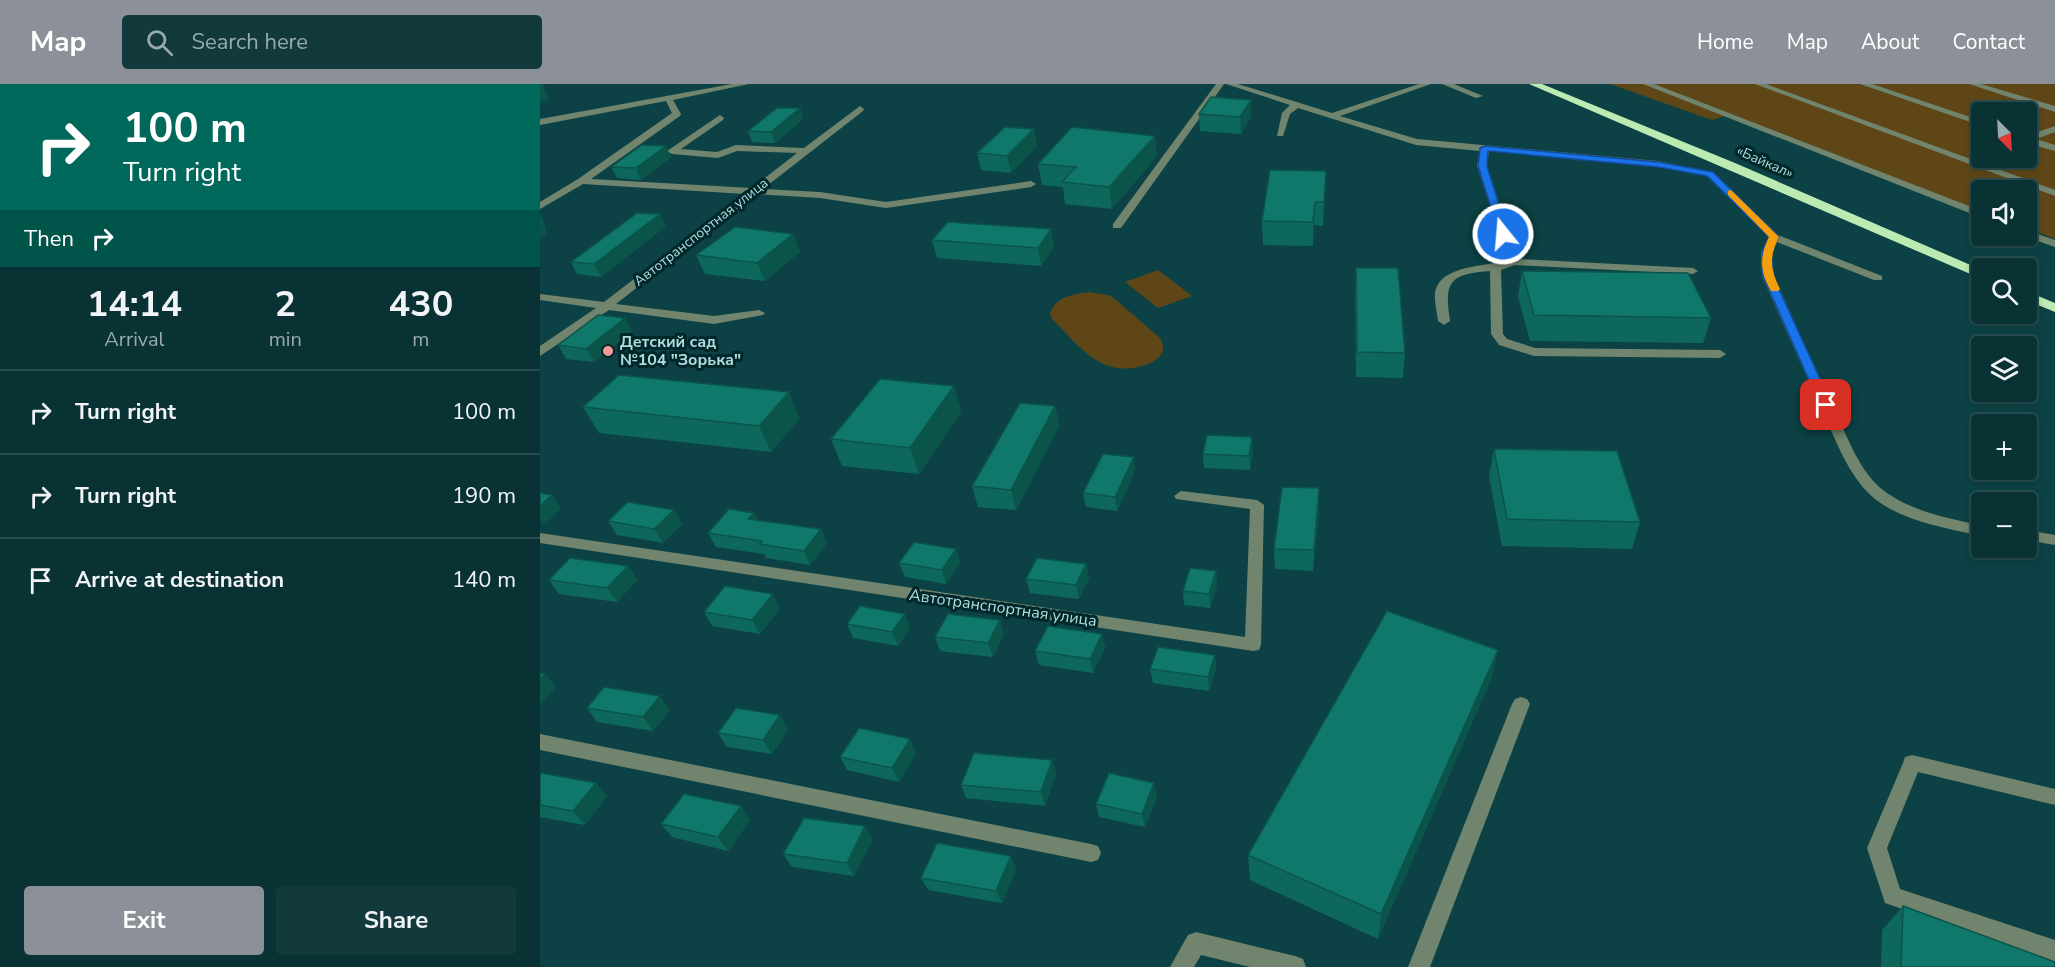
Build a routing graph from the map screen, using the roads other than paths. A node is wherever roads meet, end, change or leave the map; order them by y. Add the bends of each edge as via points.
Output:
1 (745, 84) edge
2 (1220, 84) edge
3 (1230, 84) edge
4 (1427, 84) edge
5 (1446, 84) edge
6 (1534, 84) edge
7 (1647, 84) edge
8 (1759, 84) edge
9 (1864, 84) edge
10 (1973, 84) edge
11 (1479, 96) dead end
12 (669, 98) junction
13 (1296, 105) junction
14 (860, 109) dead end
15 (2055, 109) edge
16 (1331, 116) junction
17 (720, 118) dead end
18 (1971, 120) edge
19 (540, 122) edge
20 (2055, 129) edge
21 (1280, 134) dead end
22 (2037, 135) edge
23 (2037, 142) edge
24 (1485, 148) junction
25 (2055, 148) edge
26 (805, 151) junction
27 (1970, 161) joint
28 (1731, 165) junction
29 (1710, 174) junction
30 (581, 181) junction
31 (1031, 184) dead end
32 (753, 191) junction
33 (2055, 193) edge
34 (540, 198) edge
35 (551, 198) junction
36 (540, 206) edge
37 (1971, 211) edge
38 (1117, 225) dead end
39 (1774, 237) junction
40 (2037, 237) edge
41 (2055, 244) edge
42 (1514, 262) junction
43 (1495, 267) junction
44 (1971, 270) edge
45 (1693, 271) dead end
46 (1878, 278) dead end
47 (541, 298) edge
48 (2037, 300) edge
49 (606, 306) junction
50 (2055, 308) edge
51 (759, 314) dead end
52 (1444, 321) dead end
53 (540, 352) edge
54 (1720, 354) dead end
55 (1181, 496) dead end
56 (1971, 529) edge
57 (2037, 537) edge
58 (540, 538) edge
59 (2055, 540) edge
60 (1521, 704) dead end
61 (540, 742) edge
62 (2055, 797) edge
63 (1091, 853) dead end
64 (2055, 951) edge
65 (1181, 967) edge
66 (1295, 967) edge
67 (1419, 967) edge

1 - 12 street
2 - 38 street
3 - 13 street
4 - 16 street
5 - 11 street
6 - 28 highway, «Байкал»
7 - 37 street
8 - 27 street
9 - 18 street
10 - 15 street
12 - 19 street
12 - 30 street via 677,114
13 - 16 street
13 - 21 street via 1286,113
14 - 26 street, Автотранспортная улица
16 - 24 street via 1416,142
17 - 26 street via 672,151
20 - 22 street
23 - 25 street
24 - 29 street via 1658,164
24 - 42 street via 1482,166
26 - 32 street, Автотранспортная улица
27 - 33 street
28 - 29 street
28 - 44 highway, «Байкал»
29 - 39 street
30 - 32 street
30 - 35 street
31 - 32 street via 886,205 820,195
32 - 49 street, Автотранспортная улица
34 - 35 street
35 - 36 street
39 - 46 street
39 - 56 street via 1766,252 1768,276 1866,482 1904,509
40 - 41 street
42 - 43 street
42 - 45 street
43 - 52 street via 1448,279 1441,290
43 - 54 street via 1497,334 1503,342 1534,352
47 - 49 street
48 - 50 highway
49 - 51 street via 714,320
49 - 53 street, Автотранспортная улица
55 - 58 street, Автотранспортная улица via 1257,506 1253,645
57 - 59 street
60 - 67 street
61 - 63 street
62 - 64 street via 1912,763 1877,848 1892,896
65 - 66 street via 1196,943

